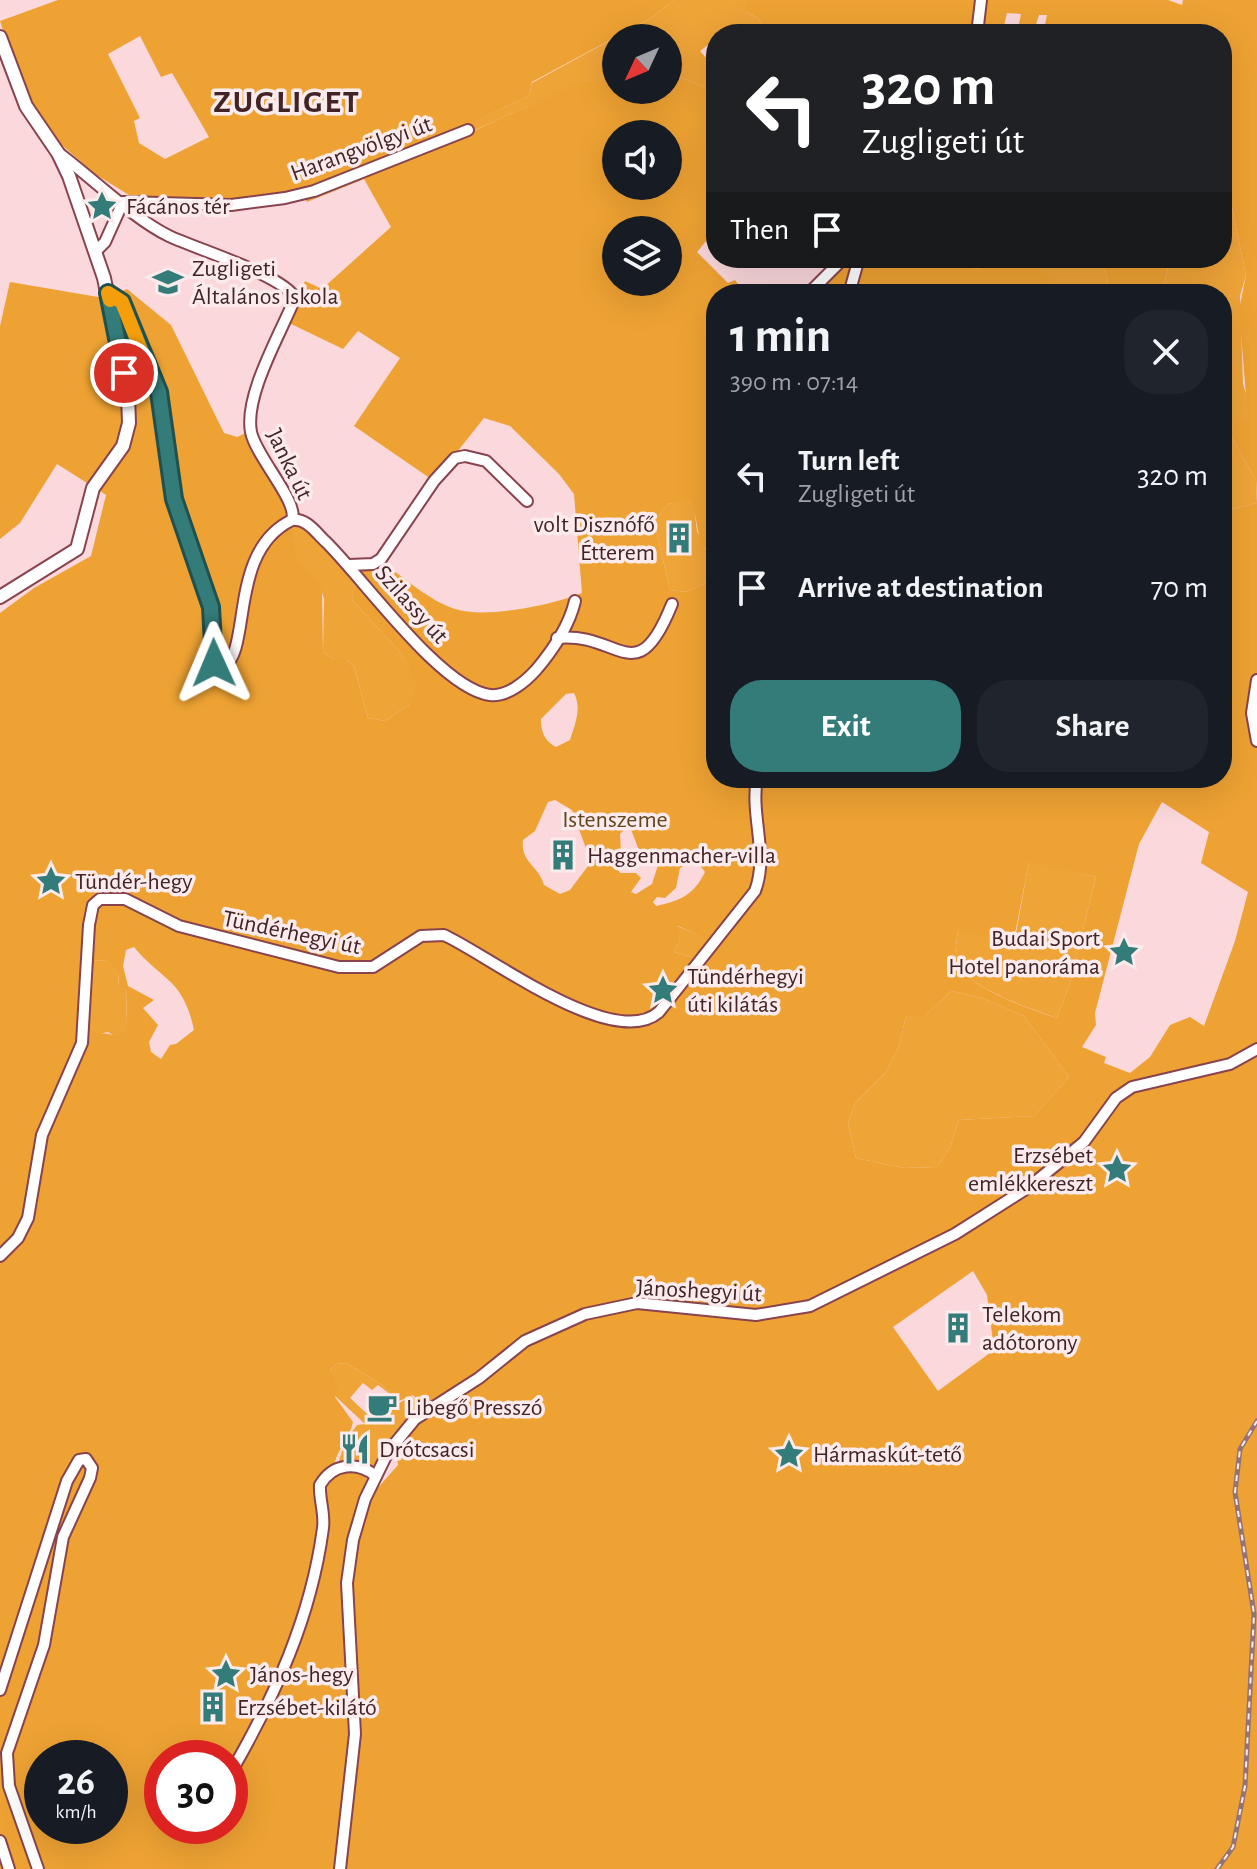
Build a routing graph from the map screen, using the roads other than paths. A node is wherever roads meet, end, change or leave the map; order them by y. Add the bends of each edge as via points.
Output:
1 (981, 0) edge
2 (978, 24) edge
3 (0, 37) edge
4 (468, 130) dead end
5 (58, 153) junction
6 (123, 202) junction
7 (95, 252) junction
8 (834, 268) edge
9 (818, 284) edge
10 (108, 293) junction
11 (527, 501) dead end
12 (292, 520) junction
13 (349, 565) junction
14 (0, 597) edge
15 (575, 601) dead end
16 (672, 604) dead end
17 (557, 638) junction
18 (1257, 680) edge
19 (1257, 741) edge
20 (757, 788) edge
21 (1257, 1049) edge
22 (0, 1256) edge
23 (376, 1476) junction
24 (0, 1690) edge
25 (248, 1743) edge
26 (0, 1841) edge
27 (9, 1869) edge
28 (38, 1869) edge
29 (340, 1869) edge

1 - 2 street
3 - 5 street via 32,117
4 - 6 street, Harangvölgyi út via 285,198 231,205
5 - 6 street
5 - 7 street
6 - 7 street
6 - 12 street, Janka út via 165,234 268,277 295,298 260,384 250,428 293,507
7 - 10 street
8 - 9 street
10 - 12 street via 122,302 159,392 169,477 211,607 217,666 233,660 243,599 260,547
10 - 14 street via 128,396 123,446 93,488 77,549
11 - 13 street, Szilassy út via 486,461 455,458 381,559
12 - 13 street, Szilassy út via 305,522
13 - 17 street, Szilassy út via 416,644 473,690 500,695 511,689 528,678
15 - 17 street, Szilassy út via 571,619
16 - 17 street via 652,646 636,653 577,636
18 - 19 street via 1252,713
20 - 22 street, Tündérhegyi út via 762,873 755,891 659,1012 640,1022 570,1005 444,935 421,936 373,967 355,968 179,926 125,899 97,901 89,925 82,1043 42,1135 28,1218
21 - 23 street, Jánoshegyi út via 1230,1064 1132,1087 1116,1098 1084,1142 1029,1187 955,1234 810,1306 756,1315 637,1303 585,1314 541,1332 415,1419 399,1435
23 - 25 street via 352,1466 332,1472 320,1485 323,1528 299,1634
23 - 29 street, Jánoshegyi út via 357,1522 348,1571 355,1734
24 - 28 street via 67,1481 79,1460 86,1459 92,1468 90,1478 63,1537 44,1645 7,1753 9,1786
26 - 27 street

